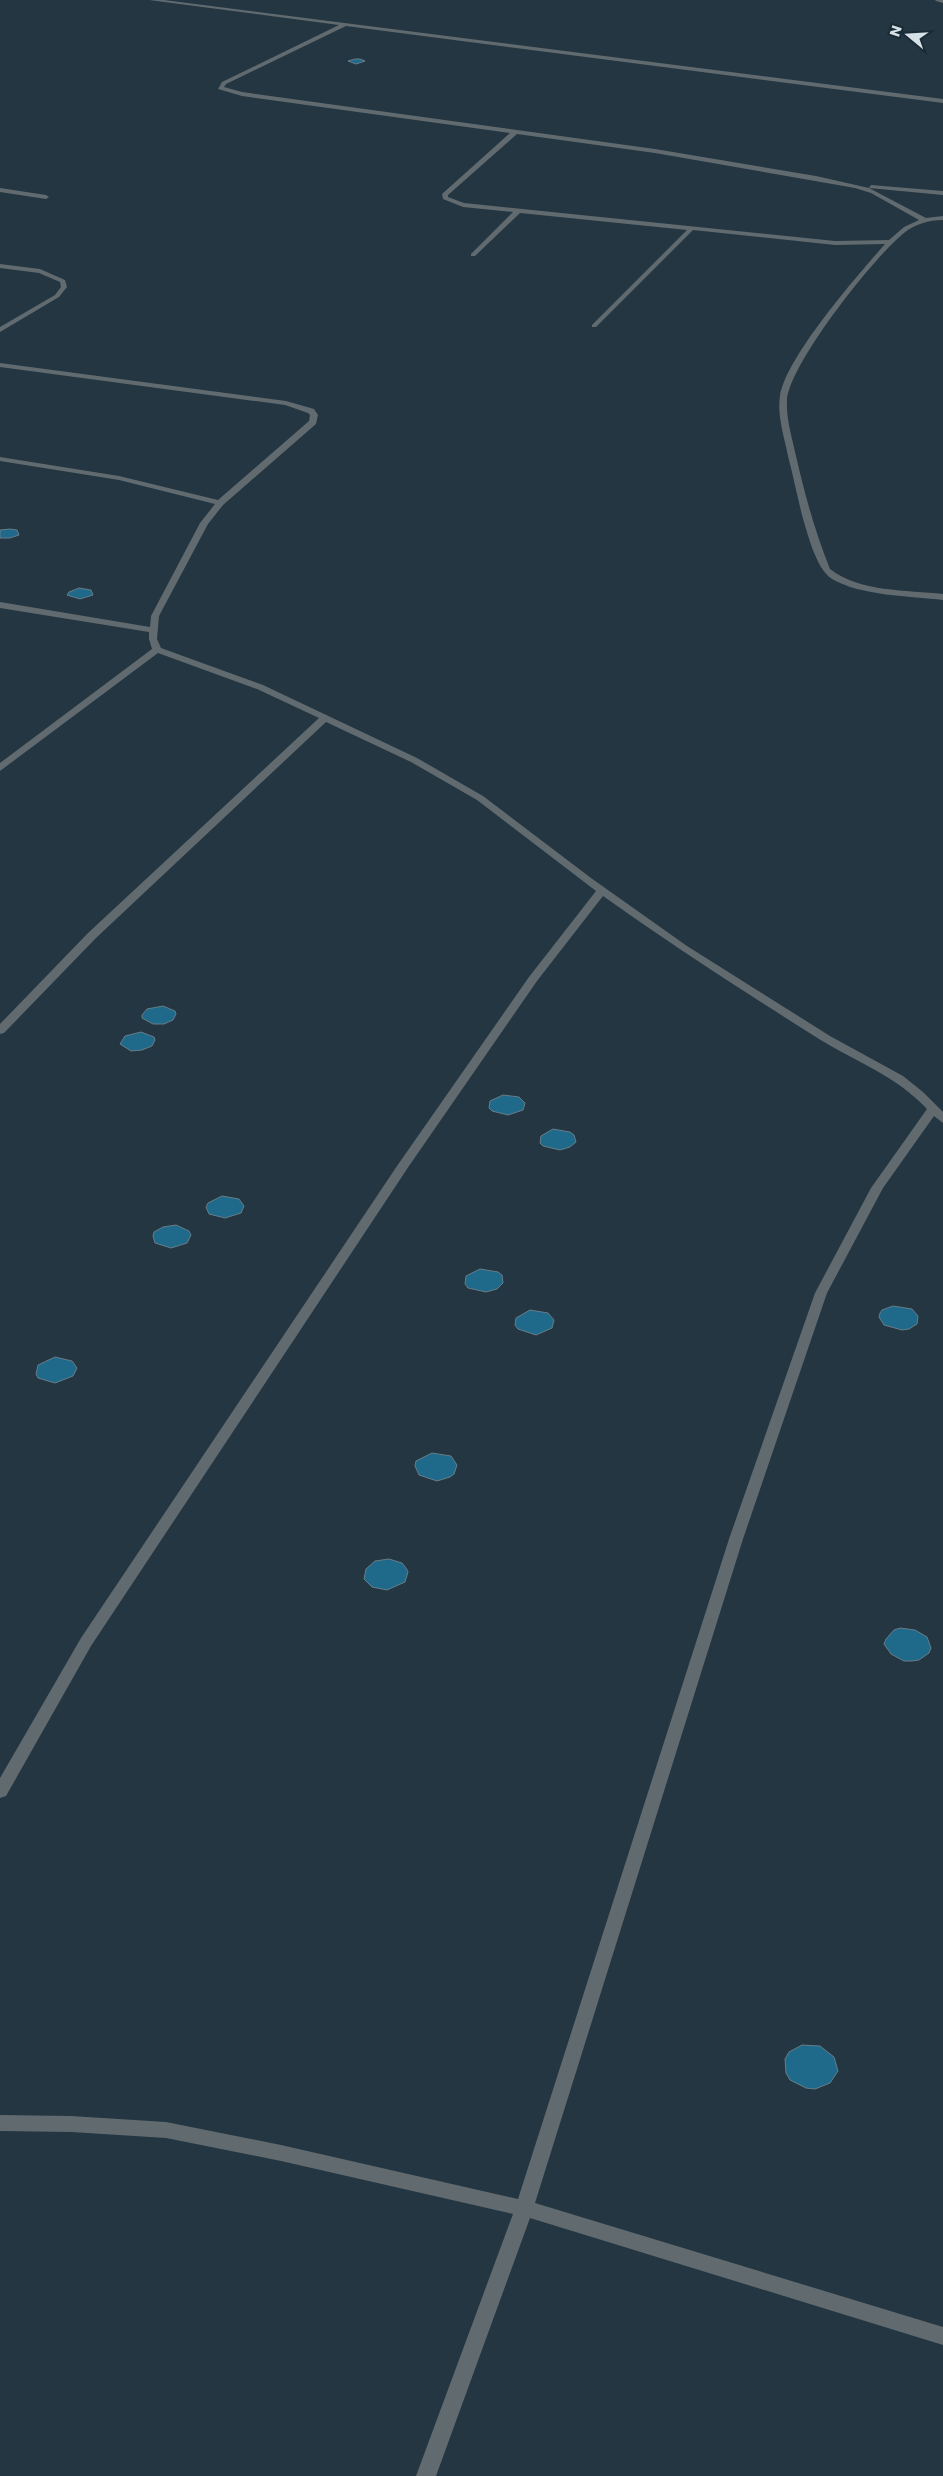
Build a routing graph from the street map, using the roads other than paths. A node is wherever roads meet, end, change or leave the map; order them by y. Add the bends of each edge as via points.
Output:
1 (152, 0) edge
2 (938, 0) edge
3 (943, 1) edge
4 (344, 25) junction
5 (943, 101) edge
6 (516, 130) junction
7 (857, 186) junction
8 (0, 190) edge
9 (943, 193) edge
10 (46, 197) dead end
11 (519, 210) junction
12 (943, 218) edge
13 (923, 220) junction
14 (692, 228) junction
15 (891, 242) junction
16 (473, 255) dead end
17 (0, 266) edge
18 (594, 326) dead end
19 (0, 330) edge
20 (0, 365) edge
21 (0, 459) edge
22 (220, 503) junction
23 (943, 597) edge
24 (0, 605) edge
25 (153, 630) junction
26 (157, 650) junction
27 (325, 718) junction
28 (0, 768) edge
29 (602, 890) junction
30 (0, 1031) edge
31 (938, 1114) edge
32 (0, 1792) edge
33 (0, 2123) edge
34 (524, 2208) junction
35 (943, 2336) edge
36 (426, 2476) edge

1 - 4 street
2 - 3 street
4 - 5 street
4 - 6 street via 224,82 220,88 242,94
6 - 7 street
6 - 11 street via 445,194 445,198 463,205
7 - 9 street
7 - 13 street via 885,197
8 - 10 street
11 - 14 street
11 - 16 street
12 - 13 street
13 - 15 street
14 - 15 street via 851,244
14 - 18 street
15 - 23 street via 838,305 789,378 783,414 804,516 831,576 860,586
17 - 19 street via 52,275 63,281 64,287 57,296
20 - 22 street via 286,403 314,414 312,422
21 - 22 street via 119,478
22 - 25 street via 204,523 155,616
24 - 25 street
25 - 26 street
26 - 27 street via 260,687
26 - 28 street
27 - 29 street via 414,760 480,798
27 - 30 street via 107,922
29 - 31 street via 683,948 826,1038 899,1078
29 - 32 street via 533,979 381,1199 86,1642
31 - 34 street via 877,1188 821,1293 736,1539
33 - 34 street via 166,2130
34 - 35 street
34 - 36 street

